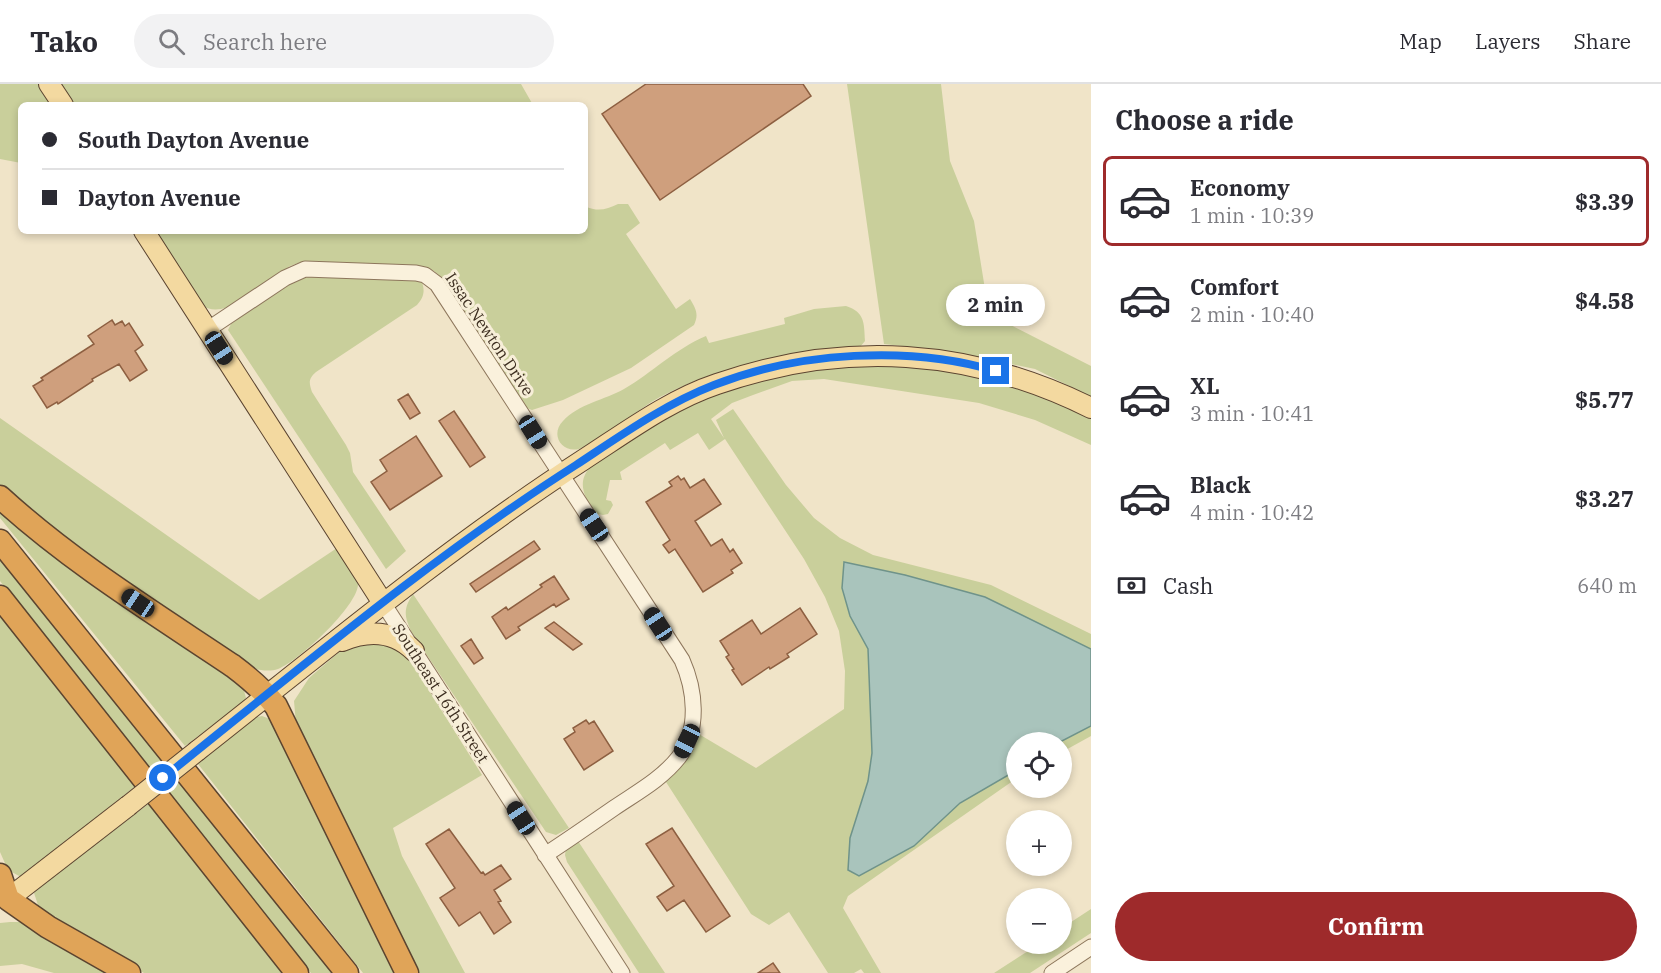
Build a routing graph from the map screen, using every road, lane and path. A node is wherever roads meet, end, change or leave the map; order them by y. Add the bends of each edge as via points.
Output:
1 (49, 84) edge
2 (61, 102) edge
3 (146, 234) edge
4 (207, 330) junction
5 (1091, 408) edge
6 (561, 474) junction
7 (0, 496) edge
8 (0, 541) edge
9 (0, 597) edge
10 (383, 603) junction
11 (327, 649) junction
12 (414, 651) junction
13 (267, 696) junction
14 (545, 855) junction
15 (0, 875) edge
16 (4, 903) edge
17 (1091, 947) edge
18 (129, 973) edge
19 (297, 973) edge
20 (346, 973) edge
21 (407, 973) edge
22 (622, 973) edge
23 (1052, 973) edge

1 - 2 main road
3 - 4 main road, Southeast 16th Street
4 - 6 street, Issac Newton Drive via 305,269 425,275 437,284
4 - 10 main road, Southeast 16th Street
5 - 6 main road via 1031,382 934,358 872,356 814,360 764,369 714,385 658,413
6 - 10 main road
6 - 14 street, Issac Newton Drive via 682,660 691,679 693,710 687,741 669,768
7 - 13 highway via 109,583 233,666
8 - 20 highway
9 - 19 highway
10 - 11 main road
10 - 12 street, Southeast 16th Street
11 - 12 main road via 361,634 381,633 398,638
11 - 13 main road
12 - 14 street, Southeast 16th Street
13 - 16 main road, bridge
13 - 21 highway via 276,706
14 - 22 street, Southeast 16th Street
15 - 16 highway
16 - 18 highway
17 - 23 street

